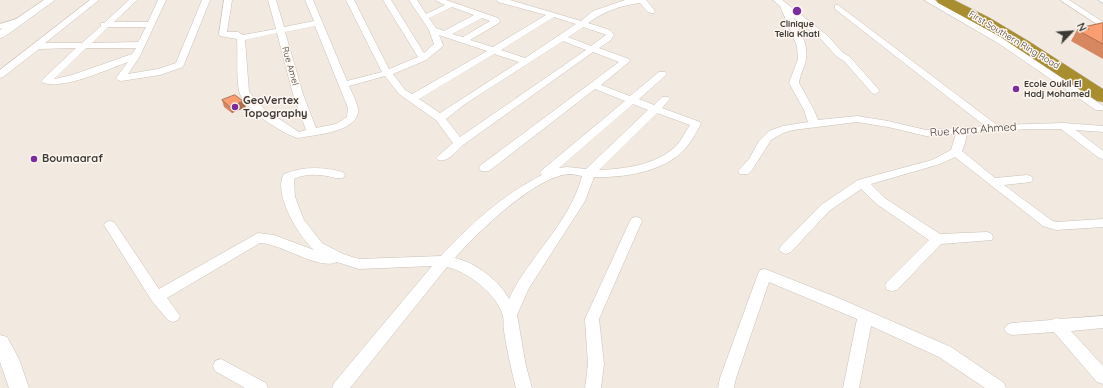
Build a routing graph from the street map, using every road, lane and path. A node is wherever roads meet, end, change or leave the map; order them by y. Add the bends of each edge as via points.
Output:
1 (50, 0) edge
2 (95, 0) edge
3 (133, 0) edge
4 (162, 0) edge
5 (206, 0) edge
6 (228, 0) edge
7 (272, 0) edge
8 (309, 0) edge
9 (350, 0) edge
10 (387, 0) edge
11 (413, 0) edge
12 (439, 0) edge
13 (501, 0) edge
14 (642, 0) edge
15 (928, 0) edge
16 (943, 0) edge
17 (964, 0) edge
18 (1064, 1) edge
19 (780, 2) edge
20 (450, 5) junction
21 (838, 7) dead end
22 (651, 11) dead end
23 (553, 14) junction
24 (481, 16) junction
25 (26, 18) junction
26 (424, 18) junction
27 (318, 23) junction
28 (582, 23) junction
29 (151, 24) junction
30 (104, 26) junction
31 (1103, 26) edge
32 (0, 27) edge
33 (280, 30) junction
34 (433, 30) junction
35 (445, 34) junction
36 (0, 35) edge
37 (241, 38) junction
38 (562, 38) junction
39 (464, 40) junction
40 (1001, 41) junction
41 (1022, 44) junction
42 (141, 45) junction
43 (36, 46) junction
44 (84, 46) junction
45 (592, 49) junction
46 (492, 50) junction
47 (136, 56) junction
48 (423, 58) junction
49 (525, 61) junction
50 (1087, 68) dead end
51 (387, 73) junction
52 (662, 74) dead end
53 (0, 76) edge
54 (345, 84) junction
55 (595, 86) junction
56 (874, 91) dead end
57 (411, 99) junction
58 (665, 99) dead end
59 (633, 100) junction
60 (1102, 102) edge
61 (655, 108) junction
62 (440, 118) junction
63 (814, 124) junction
64 (1064, 126) junction
65 (994, 128) junction
66 (1103, 129) edge
67 (962, 130) junction
68 (312, 132) junction
69 (458, 143) junction
70 (956, 152) junction
71 (1103, 156) edge
72 (442, 158) dead end
73 (485, 168) dead end
74 (744, 171) dead end
75 (589, 173) junction
76 (338, 175) dead end
77 (1027, 179) dead end
78 (994, 182) junction
79 (862, 183) junction
80 (529, 187) junction
81 (636, 221) dead end
82 (1103, 224) edge
83 (110, 225) dead end
84 (987, 237) dead end
85 (938, 239) junction
86 (786, 249) dead end
87 (444, 261) junction
88 (359, 264) junction
89 (892, 286) dead end
90 (157, 297) junction
91 (510, 315) junction
92 (173, 316) dead end
93 (865, 318) junction
94 (1103, 322) edge
95 (1056, 324) junction
96 (1012, 329) dead end
97 (0, 343) edge
98 (221, 366) dead end
99 (1103, 377) edge
100 (992, 385) edge
101 (19, 388) edge
102 (260, 388) edge
103 (340, 388) edge
104 (524, 388) edge
105 (593, 388) edge
106 (726, 388) edge
107 (851, 388) edge

1 - 25 street
2 - 43 street
3 - 30 street
4 - 29 street
5 - 47 street via 180,65 160,72 121,78
6 - 37 street via 223,34 238,35
7 - 33 street, Rue Amel
8 - 27 street
9 - 51 street
10 - 48 street
11 - 26 street
12 - 20 street
13 - 23 street
14 - 22 street
14 - 28 street via 596,13
15 - 40 street
16 - 41 highway, First Southern Ring Road
17 - 50 highway, First Southern Ring Road via 1036,37
18 - 31 street
19 - 56 street via 825,38 839,54 847,58
19 - 63 street via 803,50 794,83
20 - 24 street
20 - 26 street
21 - 65 street
23 - 28 street
23 - 46 street
24 - 35 street
24 - 39 street via 496,21
25 - 32 street
25 - 36 street
26 - 34 street
27 - 33 street
27 - 54 street
28 - 38 street
28 - 45 street via 609,33 608,38
29 - 30 street
29 - 42 street
30 - 44 street
33 - 37 street
33 - 68 street, Rue Amel
34 - 35 street
34 - 48 street via 439,45
35 - 39 street
37 - 68 street via 244,92 247,100 298,135
38 - 45 street
38 - 49 street
39 - 46 street
40 - 41 highway
40 - 60 street
41 - 60 highway, First Southern Ring Road
42 - 44 street
42 - 47 street
43 - 44 street
43 - 53 street
44 - 47 street via 46,81 56,82 75,77
45 - 55 street via 626,61
45 - 69 street
46 - 49 street
46 - 57 street
48 - 51 street
49 - 62 street
51 - 54 street
51 - 57 street
52 - 59 street
54 - 68 street via 353,108 352,118 343,124
55 - 59 street
55 - 73 street
57 - 62 street
58 - 61 street
59 - 61 street
59 - 80 street
61 - 75 street
61 - 75 street via 696,124 680,148 661,162 633,170
62 - 69 street
63 - 67 street, Rue Kara Ahmed via 857,119 926,133
63 - 74 street, Rue Kara Ahmed via 778,131 769,136 753,163
64 - 65 street, Rue Kara Ahmed
64 - 66 street, Rue Kara Ahmed
64 - 71 street
65 - 67 street, Rue Kara Ahmed
67 - 70 street
69 - 72 street
70 - 78 street
70 - 79 street via 936,162
75 - 80 street via 557,172
75 - 91 street via 587,185 576,206 524,284
76 - 88 street via 322,171 297,172 288,177 289,197 298,221 317,246
77 - 78 street
78 - 82 street via 1046,223 1056,226
79 - 85 street via 882,202
79 - 86 street via 825,208
80 - 87 street via 509,200 469,234
81 - 105 street via 592,319 596,364
83 - 90 street
84 - 85 street
85 - 89 street
87 - 88 street
87 - 91 street via 462,265 483,279 500,296
87 - 103 street
88 - 90 street via 309,254 265,237 258,238
90 - 92 street
91 - 104 street
93 - 100 street via 945,352
93 - 106 street via 765,274
93 - 107 street
94 - 95 street
95 - 96 street
95 - 99 street
97 - 101 street via 9,359
98 - 102 street

